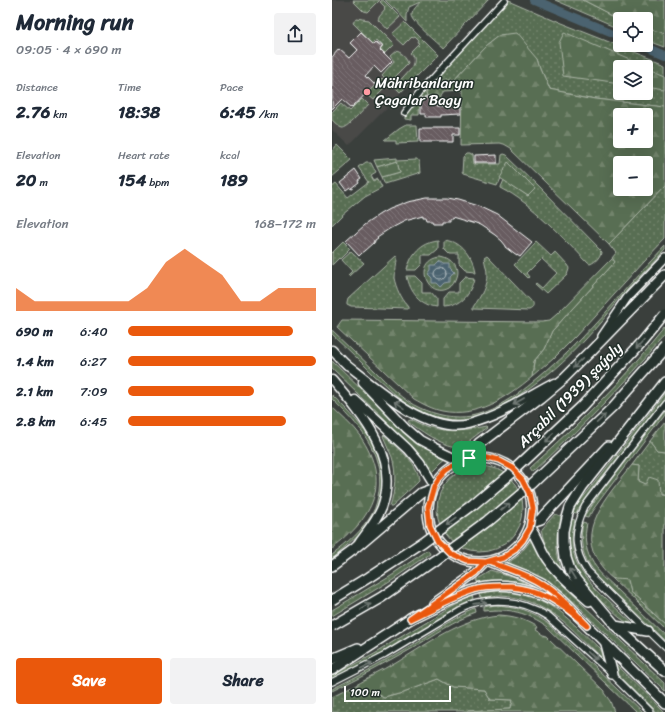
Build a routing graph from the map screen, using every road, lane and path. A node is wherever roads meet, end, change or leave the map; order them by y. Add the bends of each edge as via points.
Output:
1 (504, 1) dead end
2 (404, 112) dead end
3 (665, 258) edge
4 (665, 275) edge
5 (665, 314) edge
6 (665, 348) edge
7 (332, 350) edge
8 (591, 351) junction
9 (344, 362) junction
10 (565, 376) junction
11 (332, 380) edge
12 (665, 382) edge
13 (650, 402) junction
14 (665, 403) edge
15 (466, 459) junction
16 (433, 487) junction
17 (530, 525) junction
18 (354, 549) junction
19 (488, 562) junction
20 (332, 566) edge
21 (332, 600) edge
22 (410, 619) junction
23 (615, 625) junction
24 (332, 626) edge
25 (587, 626) junction
26 (648, 630) junction
27 (381, 638) junction
28 (603, 642) junction
29 (665, 647) edge
30 (332, 659) edge
31 (332, 670) edge
32 (665, 672) edge
33 (612, 674) junction
34 (332, 682) edge
35 (665, 703) edge
36 (650, 712) edge

1 - 2 street
3 - 8 street via 627,298
4 - 8 main road
5 -> 21 main road, Arçabil (1939) şaýoly, bridge via 582,407 518,467 423,542
24 -> 6 main road, bridge via 388,593 488,521 533,483 613,407
7 - 9 main road
8 -> 10 main road
10 -> 9 main road via 502,412 467,425 454,426 423,418 403,407
9 - 15 main road via 420,440
10 - 15 main road via 479,444
11 - 16 main road via 408,448 420,463
11 - 18 main road via 372,432 382,452 386,468 387,489 382,508
12 - 13 main road
13 - 17 main road via 540,520
23 -> 13 main road via 570,569 566,558 564,532 570,507 582,488
14 - 26 street via 585,507 576,536 577,551 588,572
15 - 16 main road via 446,470
15 - 17 main road via 484,457 499,461 512,468 523,479 530,493 533,508
16 - 18 main road via 421,493
16 - 19 main road via 428,513 430,525 438,541 451,554 468,561
17 - 19 main road via 523,540 514,550
17 - 23 main road via 545,556 557,571
18 - 20 main road
19 - 22 main road
19 - 25 main road via 542,584
22 - 25 main road via 476,589 506,587 541,594
22 - 27 main road
23 - 26 main road
23 - 32 main road
25 - 28 main road
26 - 29 street
27 - 30 main road
27 - 31 main road
28 - 33 main road
28 - 35 main road
34 -> 33 street via 385,655 470,605 500,601 527,605 548,616
33 - 36 street

